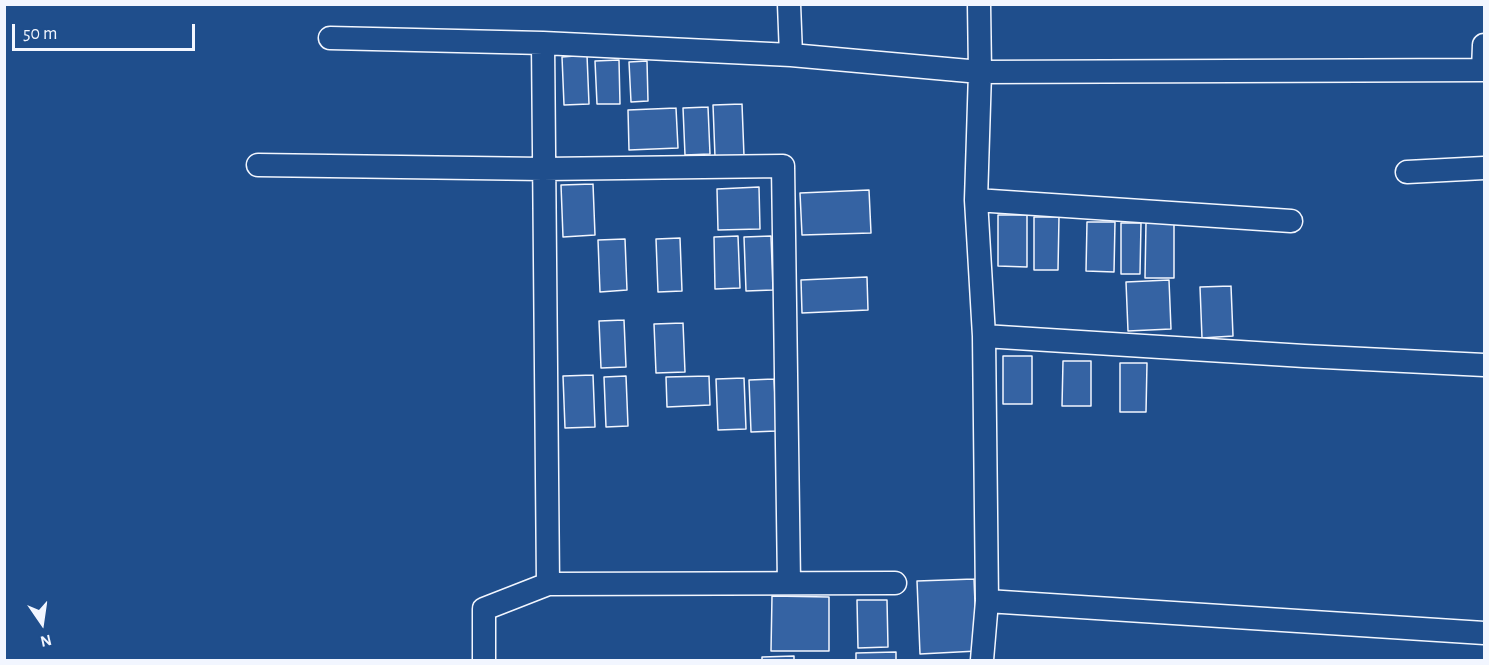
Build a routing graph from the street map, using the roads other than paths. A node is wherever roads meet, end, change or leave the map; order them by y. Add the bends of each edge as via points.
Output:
1 (789, 4) edge
2 (979, 4) edge
3 (330, 38) dead end
4 (543, 43) junction
5 (1485, 45) edge
6 (791, 56) junction
7 (980, 72) junction
8 (258, 165) dead end
9 (1485, 168) edge
10 (543, 169) junction
11 (1407, 172) dead end
12 (976, 200) junction
13 (1291, 221) dead end
14 (984, 336) junction
15 (1485, 365) edge
16 (789, 583) junction
17 (895, 583) dead end
18 (548, 584) junction
19 (987, 601) junction
20 (1485, 633) edge
21 (484, 660) edge
22 (982, 660) edge

1 - 6 street
2 - 7 street
3 - 4 street
4 - 6 street
4 - 10 street
5 - 7 street via 1483,70
6 - 7 street
7 - 12 street
8 - 10 street
9 - 11 street
10 - 16 street via 783,166
10 - 18 street
12 - 13 street
12 - 14 street
14 - 15 street
14 - 19 street
16 - 17 street
16 - 18 street
18 - 21 street via 484,609
19 - 20 street
19 - 22 street

